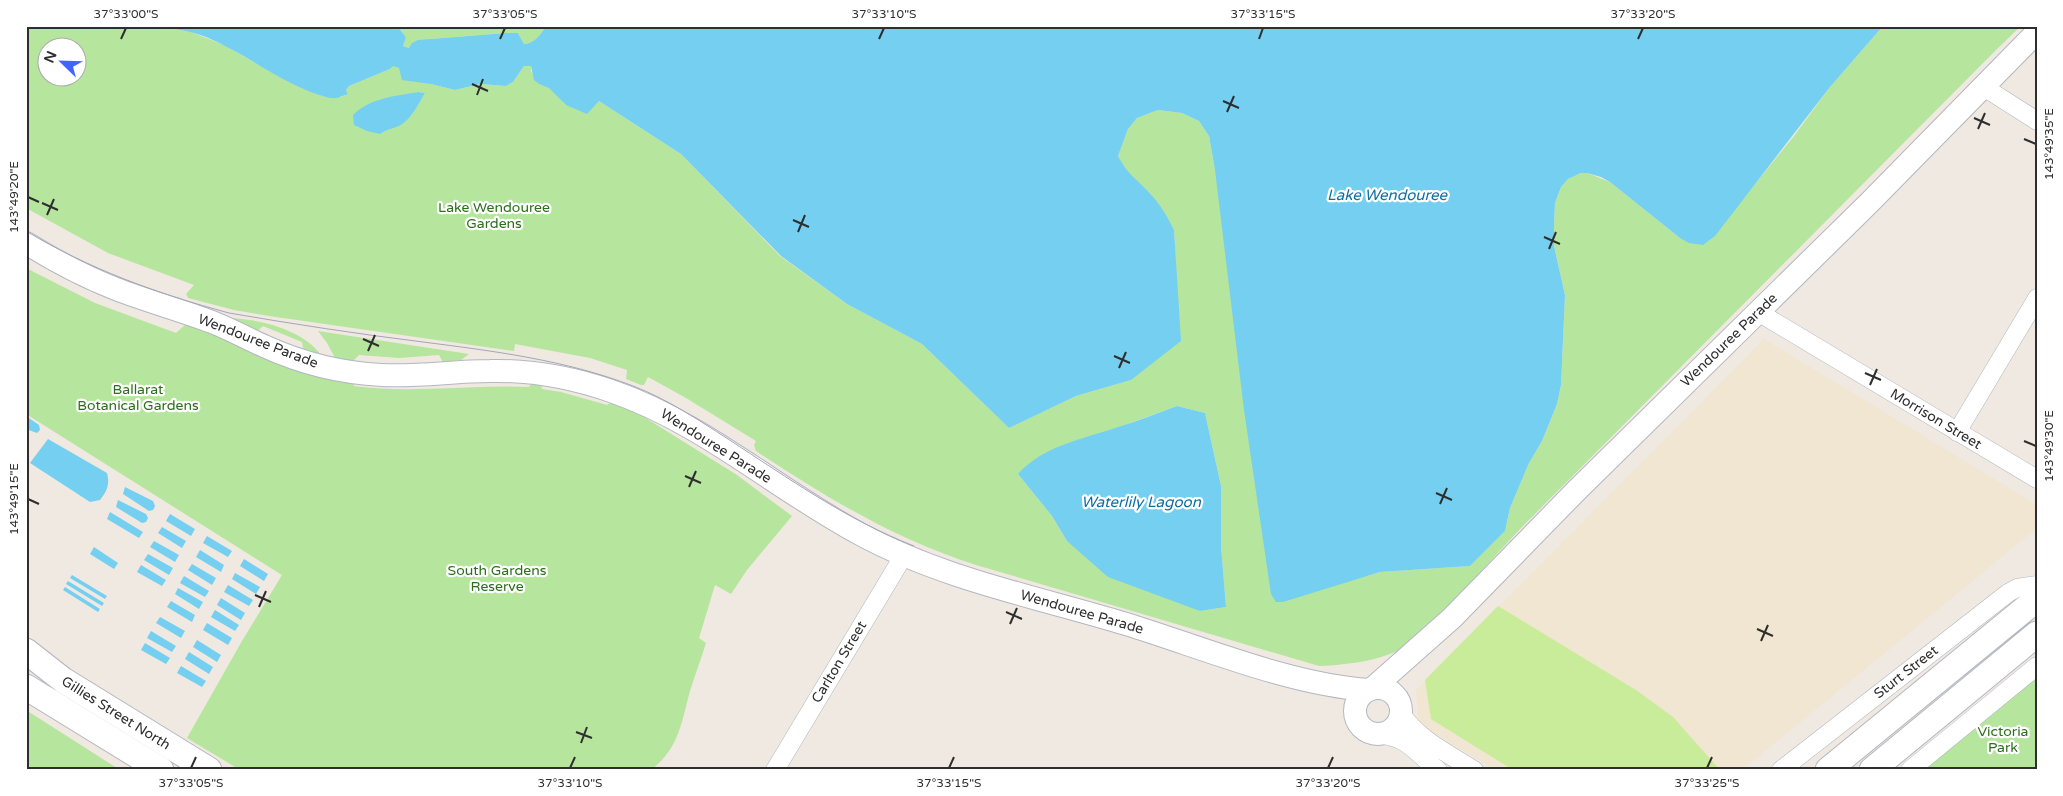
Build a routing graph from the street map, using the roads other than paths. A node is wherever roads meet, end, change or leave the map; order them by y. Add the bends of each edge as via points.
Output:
1 (2037, 32) edge
2 (1982, 86) junction
3 (2037, 120) edge
4 (26, 243) edge
5 (2037, 298) edge
6 (1758, 312) junction
7 (1957, 432) junction
8 (2037, 479) edge
9 (904, 555) junction
10 (2037, 584) edge
11 (2037, 599) edge
12 (2037, 634) edge
13 (1420, 648) junction
14 (26, 652) edge
15 (2037, 666) edge
16 (1310, 680) junction
17 (26, 687) edge
18 (1371, 689) junction
19 (1401, 712) junction
20 (1356, 718) junction
21 (1376, 734) junction
22 (161, 770) edge
23 (209, 770) edge
24 (775, 770) edge
25 (1438, 770) edge
26 (1474, 770) edge
27 (1781, 770) edge
28 (1828, 770) edge
29 (1872, 770) edge
30 (1910, 770) edge

1 - 2 street, Wendouree Parade
2 - 3 street
2 - 6 street, Wendouree Parade
4 - 9 street, Wendouree Parade via 112,288 214,323 270,349 324,367 382,375 521,372 565,378 610,390 645,404 706,437 802,501
5 - 7 street
6 - 7 street, Morrison Street
6 - 13 street, Wendouree Parade
7 - 8 street, Morrison Street
9 - 16 street, Wendouree Parade via 970,580
9 - 24 street, Carlton Street
10 - 27 street, Sturt Street via 2008,593
11 - 28 main road, Sturt Street
12 - 29 main road
13 - 18 street, Wendouree Parade
13 - 19 street, Wendouree Parade via 1404,689
14 - 23 main road, Gillies Street North via 63,680
15 - 30 street
16 - 18 street, Wendouree Parade
16 - 20 street, Wendouree Parade via 1344,703
17 - 22 main road, Gillies Street North
18 - 19 street via 1390,691 1398,699
18 - 20 street via 1357,701
19 - 21 street via 1393,729
19 - 26 street via 1422,736
20 - 21 street via 1364,729
21 - 25 street via 1402,739

